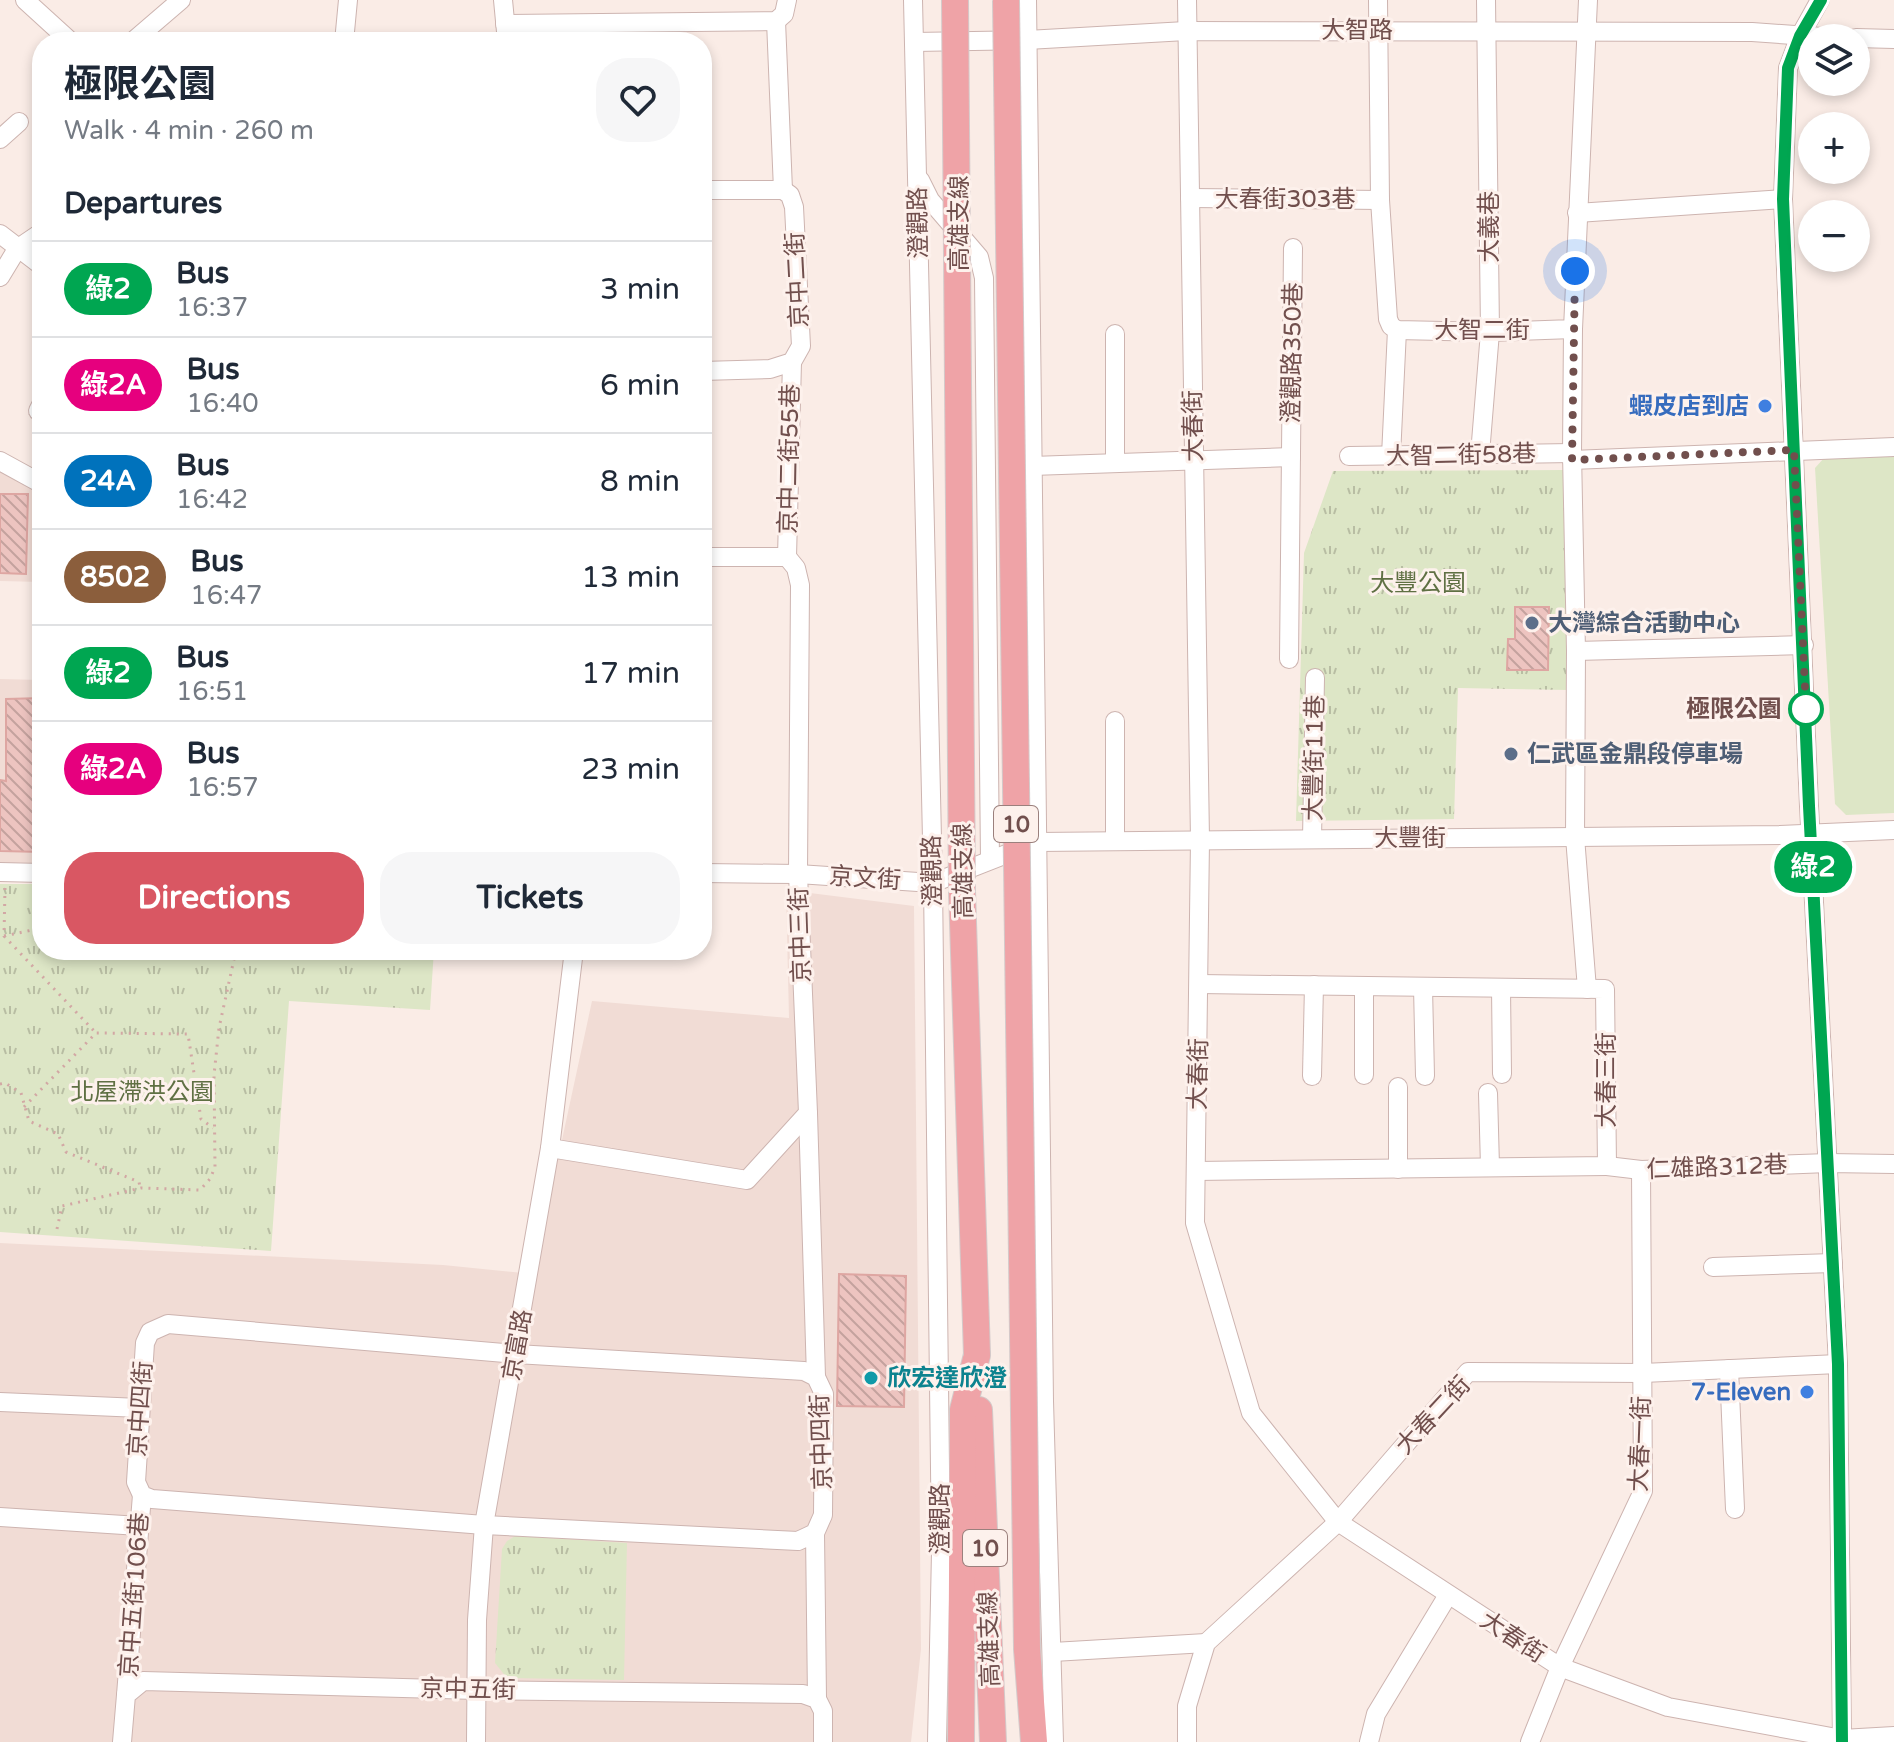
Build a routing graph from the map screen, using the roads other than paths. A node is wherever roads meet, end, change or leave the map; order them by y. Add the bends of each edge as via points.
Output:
1 (181, 0) edge
2 (348, 0) edge
3 (503, 0) edge
4 (787, 0) edge
5 (913, 0) edge
6 (955, 0) edge
7 (1006, 0) edge
8 (1027, 0) edge
9 (1187, 0) edge
10 (1378, 0) edge
11 (1486, 0) edge
12 (1588, 0) edge
13 (1820, 0) edge
14 (27, 1) edge
15 (776, 21) junction
16 (1807, 24) edge
17 (1378, 30) junction
18 (1487, 30) junction
19 (1186, 31) junction
20 (1588, 31) junction
21 (60, 32) edge
22 (144, 32) edge
23 (345, 32) edge
24 (506, 32) edge
25 (528, 32) edge
26 (1798, 36) edge
27 (1870, 38) edge
28 (1894, 39) edge
29 (1027, 40) junction
30 (1798, 41) edge
31 (914, 42) junction
32 (19, 122) dead end
33 (0, 139) edge
34 (917, 174) junction
35 (712, 190) edge
36 (783, 190) junction
37 (1190, 198) junction
38 (1783, 199) junction
39 (1380, 200) junction
40 (1577, 213) junction
41 (0, 234) edge
42 (32, 239) edge
43 (1293, 248) dead end
44 (17, 249) junction
45 (32, 259) edge
46 (0, 277) edge
47 (1573, 329) junction
48 (1397, 330) junction
49 (1490, 332) junction
50 (1115, 334) dead end
51 (792, 362) junction
52 (712, 371) edge
53 (1894, 447) edge
54 (1794, 450) junction
55 (1480, 454) junction
56 (1349, 456) dead end
57 (1391, 456) junction
58 (1291, 457) junction
59 (1572, 457) junction
60 (1194, 458) junction
61 (0, 461) edge
62 (1115, 462) junction
63 (1032, 466) junction
64 (32, 479) edge
65 (712, 557) edge
66 (787, 557) junction
67 (1804, 645) junction
68 (1576, 651) junction
69 (1289, 659) dead end
70 (1315, 678) dead end
71 (1115, 721) dead end
72 (1894, 830) edge
73 (1811, 834) junction
74 (1575, 837) junction
75 (1312, 839) junction
76 (1200, 840) junction
77 (1115, 841) junction
78 (1037, 842) junction
79 (990, 860) junction
80 (3, 872) edge
81 (32, 873) edge
82 (712, 873) edge
83 (798, 874) junction
84 (933, 883) junction
85 (573, 960) edge
86 (1199, 984) junction
87 (1314, 985) junction
88 (1364, 986) junction
89 (1423, 987) junction
90 (1501, 988) junction
91 (1587, 989) junction
92 (1502, 1074) dead end
93 (1364, 1075) dead end
94 (1312, 1076) dead end
95 (1425, 1076) dead end
96 (1398, 1087) dead end
97 (1488, 1093) dead end
98 (808, 1113) junction
99 (550, 1148) junction
100 (1828, 1163) junction
101 (1894, 1164) edge
102 (1607, 1166) junction
103 (1490, 1167) junction
104 (1398, 1169) junction
105 (1641, 1170) junction
106 (1196, 1171) junction
107 (1833, 1263) junction
108 (1713, 1267) dead end
109 (516, 1354) junction
110 (977, 1355) junction
111 (1838, 1364) junction
112 (1729, 1369) junction
113 (1643, 1373) junction
114 (816, 1377) junction
115 (0, 1402) edge
116 (140, 1408) junction
117 (142, 1495) junction
118 (1735, 1509) dead end
119 (0, 1517) edge
120 (1338, 1522) junction
121 (484, 1525) junction
122 (139, 1526) junction
123 (815, 1533) junction
124 (1448, 1595) junction
125 (1206, 1643) junction
126 (1027, 1649) junction
127 (1053, 1652) junction
128 (1560, 1667) junction
129 (477, 1690) junction
130 (126, 1695) junction
131 (817, 1699) junction
132 (1894, 1736) edge
133 (1841, 1741) edge
134 (122, 1742) edge
135 (476, 1742) edge
136 (823, 1742) edge
137 (937, 1742) edge
138 (961, 1742) edge
139 (993, 1742) edge
140 (1025, 1742) edge
141 (1034, 1742) edge
142 (1054, 1742) edge
143 (1187, 1742) edge
144 (1369, 1742) edge
145 (1530, 1742) edge

1 - 22 street
2 - 23 street
3 - 24 street
4 - 15 street
5 - 31 street, 澄觀路
6 - 110 highway, 高雄支線 / 10, bridge via 962,891
7 - 126 highway, 高雄支線 / 10, bridge
8 - 29 street
9 - 19 street, 大春街
10 - 17 street
11 - 18 street, 大義巷
12 - 20 street
13 - 16 street
14 - 21 street
15 - 25 street
15 - 36 street, 京中二街
17 - 18 street, 大智路
17 - 19 street, 大智路
17 - 39 street
18 - 20 street, 大智路
18 - 49 street, 大義巷
19 - 29 street, 大智路
19 - 37 street, 大春街
20 - 26 street, 大智路
20 - 40 street
27 - 28 street
29 - 31 street, 大智路
29 - 63 street
30 - 38 street via 1788,68
31 - 34 street, 澄觀路
32 - 33 street
34 - 79 street via 930,200 979,257 984,278
34 - 84 street, 澄觀路
35 - 36 street
36 - 51 street, 京中二街 via 794,207 801,346
37 - 39 street, 大春街303巷
37 - 60 street, 大春街
38 - 40 street
38 - 54 street
39 - 48 street via 1388,319
40 - 47 street
41 - 44 street
42 - 44 street
43 - 58 street, 澄觀路350巷
44 - 45 street
44 - 46 street
47 - 49 street, 大智二街
47 - 59 street
48 - 49 street, 大智二街
48 - 57 street
49 - 55 street, 大義巷
50 - 62 street
51 - 52 street, 京中二街 via 770,369
51 - 66 street, 京中二街55巷
53 - 54 street, 大智二街58巷
54 - 59 street, 大智二街58巷
54 - 67 street
55 - 57 street, 大智二街58巷
55 - 59 street, 大智二街58巷
56 - 57 street, 大智二街58巷
58 - 60 street, 澄觀路350巷
58 - 69 street, 澄觀路350巷
59 - 68 street
60 - 62 street, 澄觀路350巷
60 - 76 street, 大春街
61 - 64 street
62 - 63 street, 澄觀路350巷
63 - 78 street
65 - 66 street
66 - 83 street, 京中三街 via 800,585
67 - 68 street
67 - 73 street
68 - 74 street
70 - 75 street, 大豐街11巷
71 - 77 street
72 - 73 street, 大豐街
73 - 74 street, 大豐街
73 - 100 street
74 - 75 street, 大豐街
74 - 91 street
75 - 76 street, 大豐街
76 - 77 street, 大豐街
76 - 86 street, 大春街
77 - 78 street, 大豐街
78 - 79 street, 大豐街
78 - 127 street via 1044,1401
79 - 84 street, 大豐街
80 - 81 street
82 - 83 street, 京文街
83 - 84 street, 京文街
83 - 98 street, 京中三街
84 - 137 street, 澄觀路 via 941,1552
85 - 99 street, 京富路
86 - 87 street
86 - 106 street, 大春街
87 - 88 street
87 - 94 street
88 - 89 street
88 - 93 street
89 - 90 street
89 - 95 street
90 - 91 street
90 - 92 street
91 - 102 street, 大春三街 via 1605,989
96 - 104 street
97 - 103 street
98 - 99 street via 747,1180
98 - 114 street, 京中三街
99 - 109 street, 京富路
100 - 101 street, 仁雄路312巷
100 - 105 street, 仁雄路312巷
100 - 107 street
102 - 103 street
102 - 105 street, 仁雄路312巷
103 - 104 street
104 - 106 street
105 - 113 street, 大春一街
106 - 120 street, 大春街 via 1195,1223 1251,1413
107 - 108 street
107 - 111 street
109 - 114 street, 京中四街 via 804,1371
109 - 116 street, 京中四街 via 168,1324 150,1332 145,1343
109 - 121 street, 京富路
110 - 138 highway via 963,1410
110 - 139 highway, 高雄支線 / 10
111 - 112 street, 大春二街
111 - 133 street
112 - 113 street, 大春二街
112 - 118 street
113 - 120 street, 大春二街 via 1468,1372
113 - 128 street, 大春一街 via 1643,1491
114 - 123 street, 京中四街 via 824,1394 823,1515
115 - 116 street
116 - 117 street, 京中四街 via 136,1482
117 - 121 street
117 - 122 street, 京中五街106巷
119 - 122 street
120 - 124 street, 大春街
120 - 125 street, 大春二街
121 - 123 street via 798,1541
121 - 129 street, 京富路
122 - 130 street, 京中五街106巷
123 - 131 street, 京中四街
124 - 128 street, 大春街
124 - 144 street via 1376,1714
125 - 127 street
125 - 143 street via 1187,1706
126 - 140 highway, 高雄支線 / 10
126 - 141 highway
127 - 142 street
128 - 133 street, 大春街 via 1668,1707
128 - 145 street, 大春一街
129 - 130 street, 京中五街 via 143,1681
129 - 131 street, 京中五街 via 803,1694
129 - 135 street, 京富路
130 - 134 street
131 - 136 street via 823,1711
132 - 133 street, 大春街

